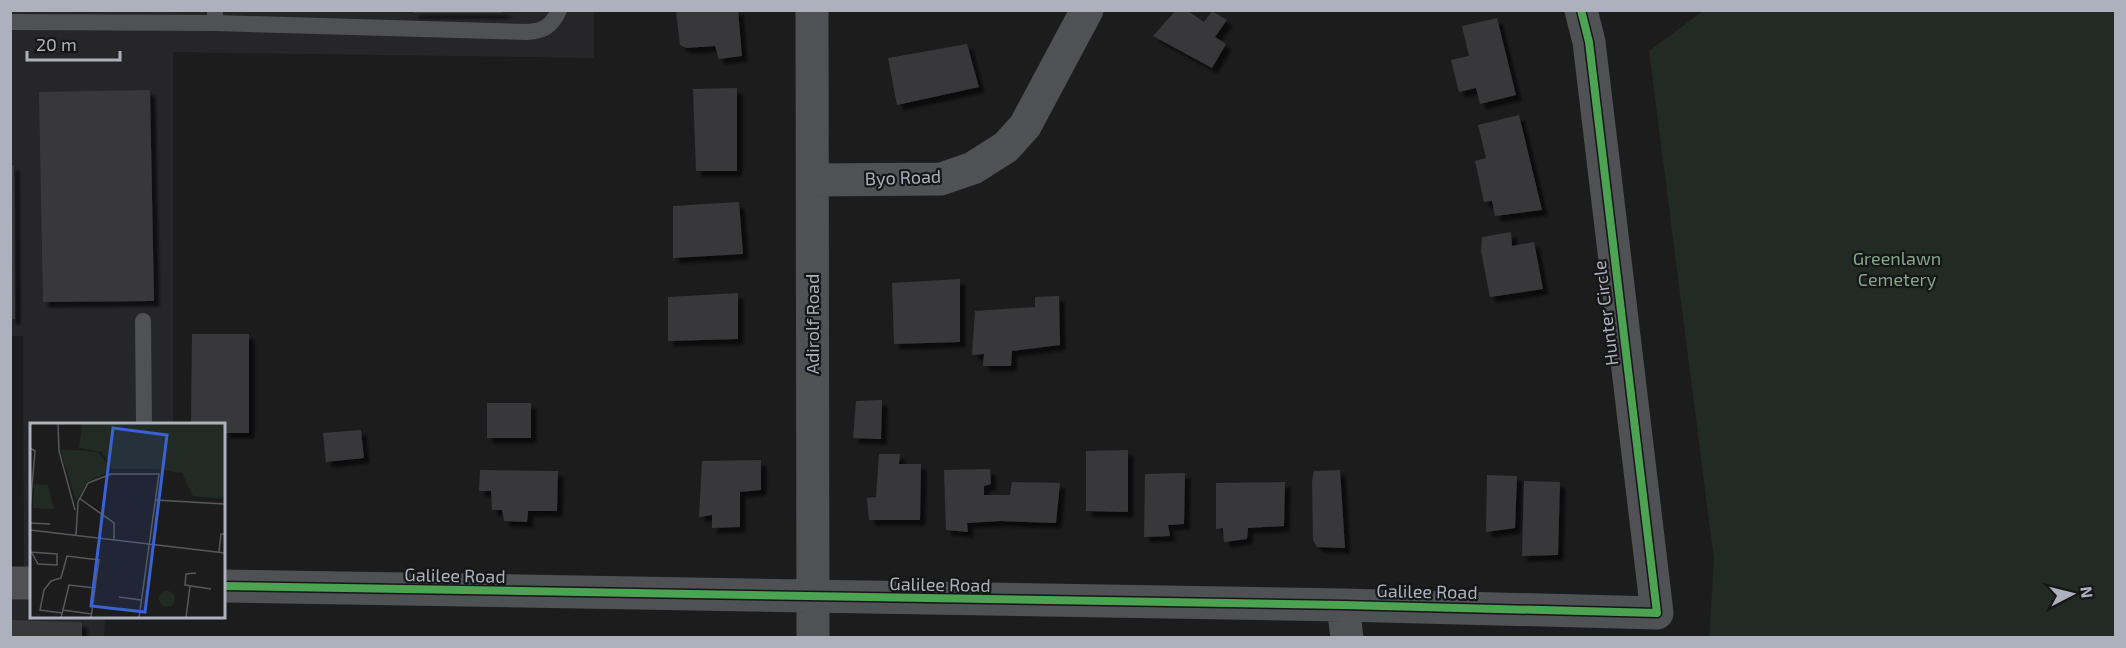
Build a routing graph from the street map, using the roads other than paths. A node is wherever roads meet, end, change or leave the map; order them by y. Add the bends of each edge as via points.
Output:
1 (559, 10) edge
2 (812, 10) edge
3 (1087, 10) edge
4 (1581, 10) edge
5 (215, 17) edge
6 (10, 22) edge
7 (813, 180) junction
8 (143, 321) dead end
9 (144, 423) edge
10 (10, 583) edge
11 (30, 583) edge
12 (225, 586) edge
13 (812, 598) junction
14 (1343, 605) junction
15 (1657, 613) joint
16 (813, 638) edge
17 (1347, 638) edge

1 - 5 lane via 550,27 527,32
2 - 7 street, Adirolf Road
3 - 7 street, Byo Road via 1025,126 1006,147 973,168 941,179
4 - 15 street, Hunter Circle via 1589,42
5 - 6 lane
7 - 13 street, Adirolf Road
8 - 9 lane
10 - 11 street
12 - 13 street, Galilee Road
13 - 14 street, Galilee Road
13 - 16 street, Adirolf Road
14 - 15 street, Galilee Road
14 - 17 street

